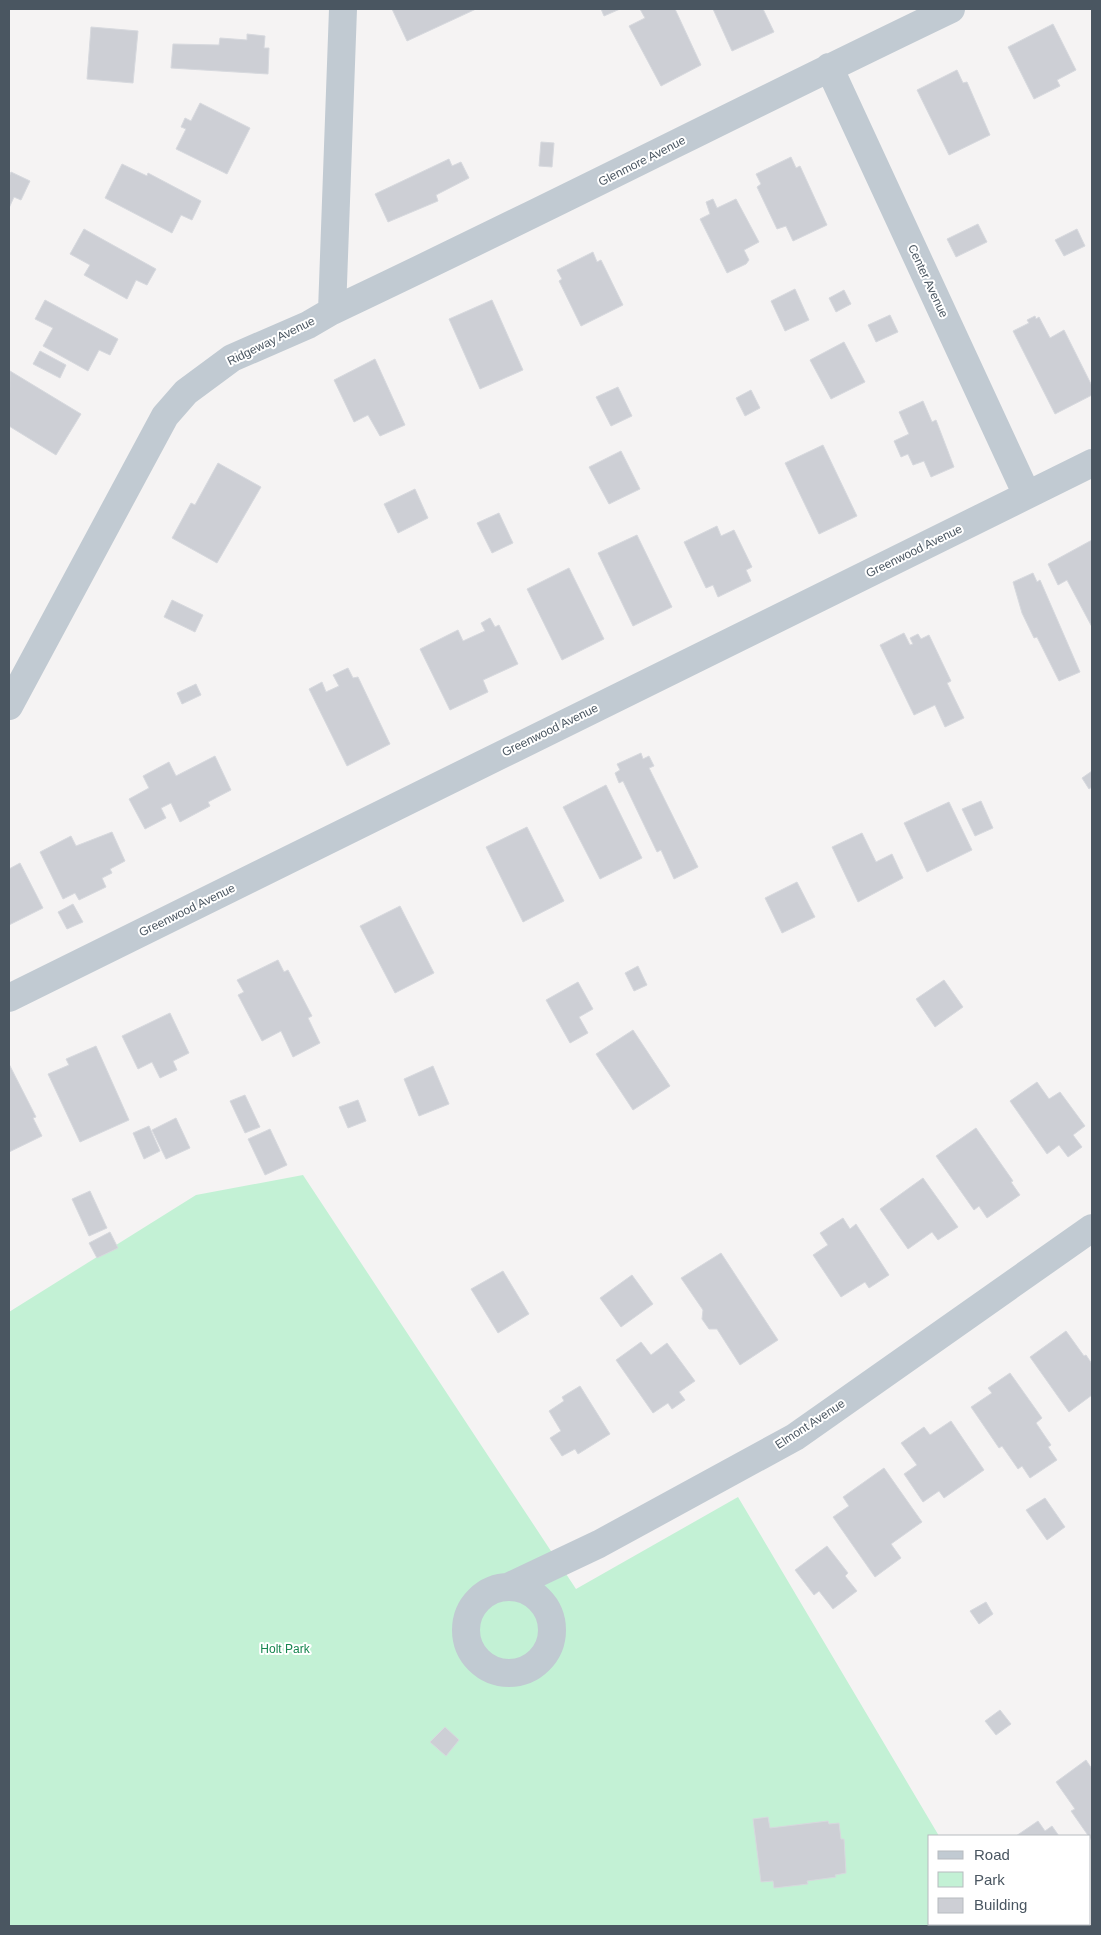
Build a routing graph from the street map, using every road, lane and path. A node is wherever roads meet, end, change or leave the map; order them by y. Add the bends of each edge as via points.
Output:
1 (343, 9) edge
2 (951, 9) edge
3 (829, 67) junction
4 (332, 311) junction
5 (1092, 463) edge
6 (1027, 495) junction
7 (9, 706) edge
8 (9, 998) edge
9 (1092, 1228) edge
10 (508, 1587) dead end

1 - 4 street
2 - 3 street, Glenmore Avenue
3 - 4 street, Glenmore Avenue via 506,230
3 - 6 street, Center Avenue
4 - 7 street, Ridgeway Avenue via 300,329 232,358 186,392 165,416
5 - 6 street, Greenwood Avenue
6 - 8 street, Greenwood Avenue
9 - 10 street, Elmont Avenue via 795,1437 599,1544

